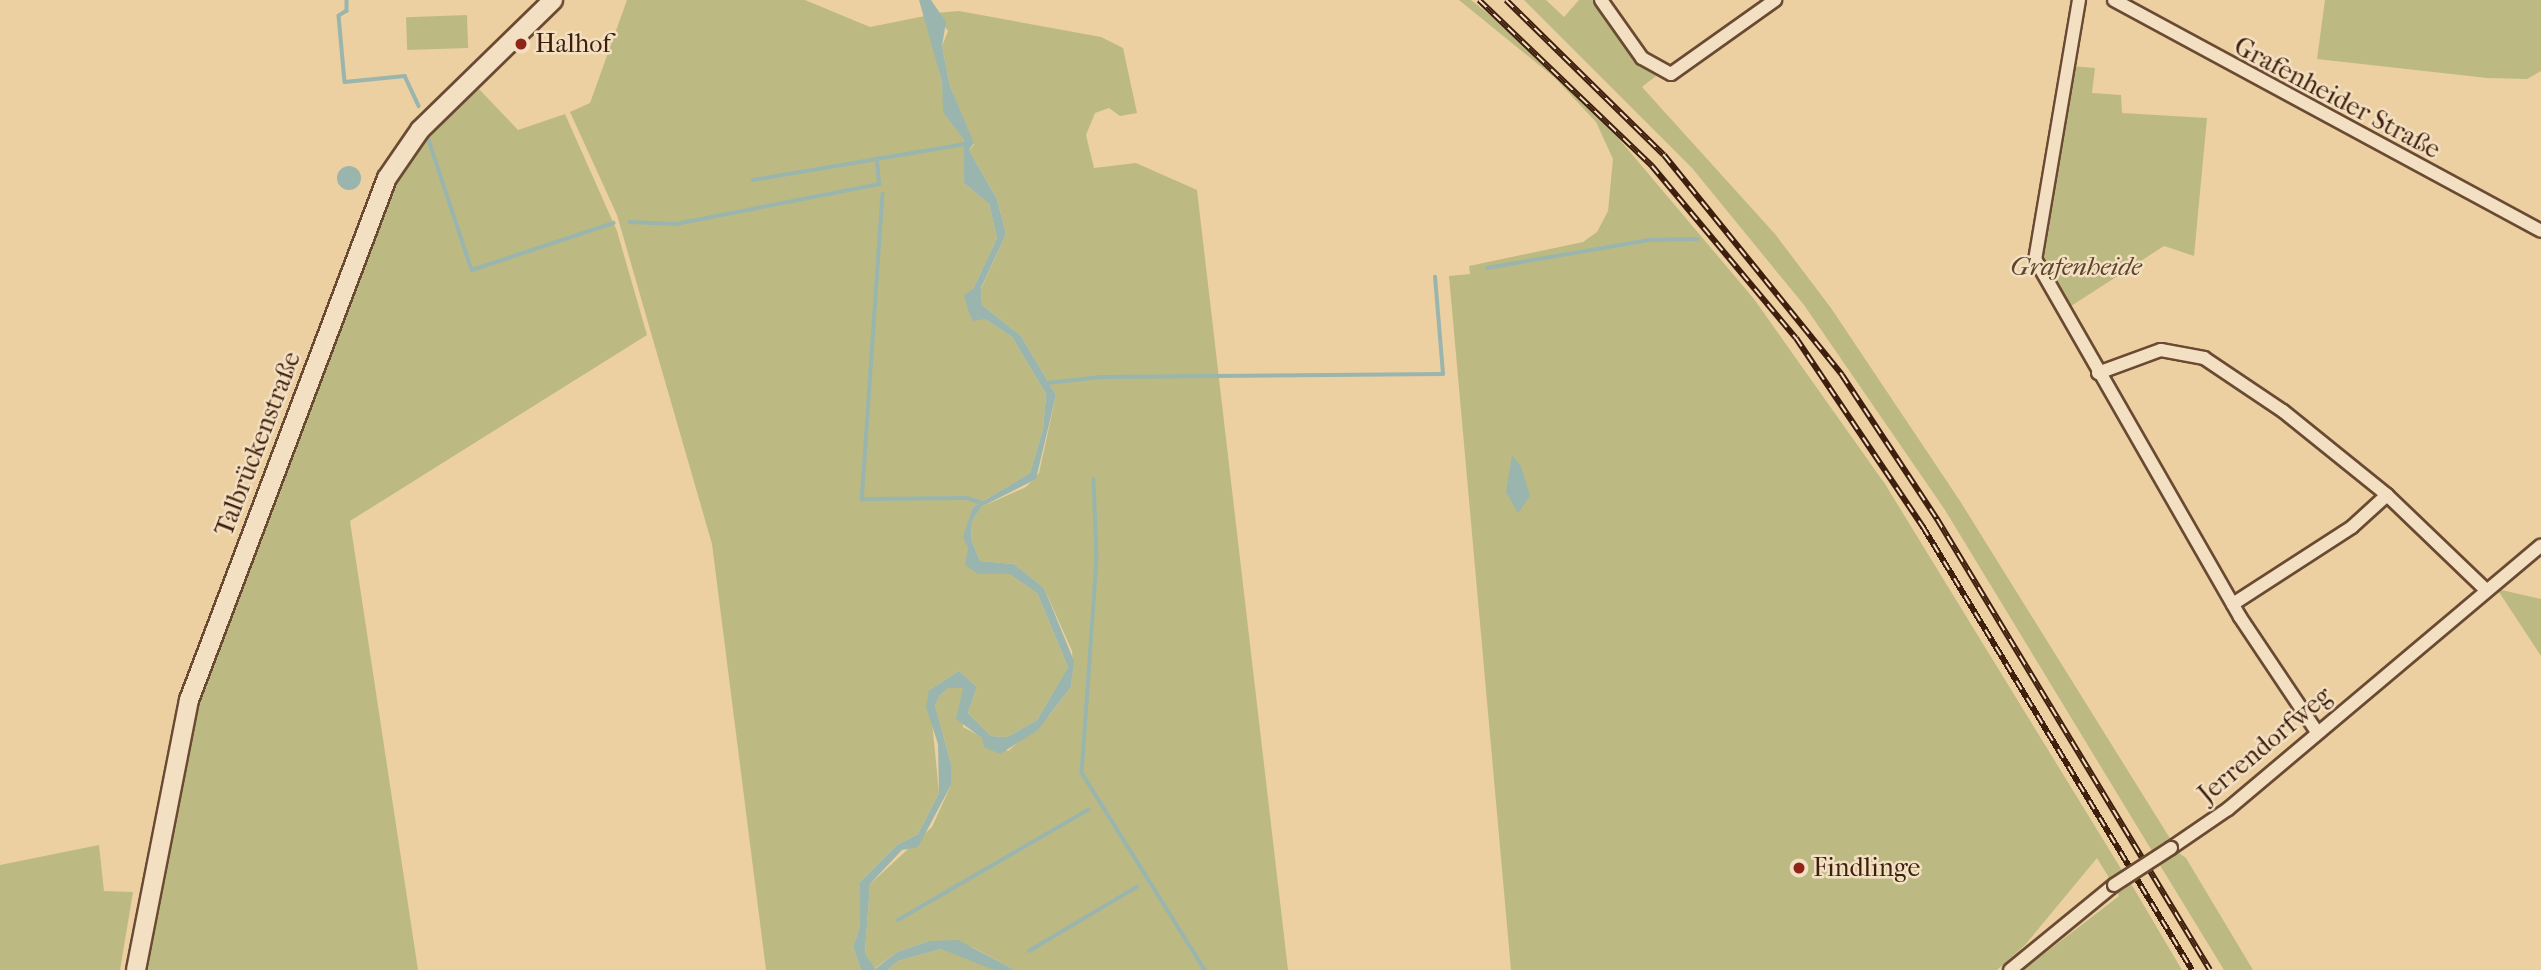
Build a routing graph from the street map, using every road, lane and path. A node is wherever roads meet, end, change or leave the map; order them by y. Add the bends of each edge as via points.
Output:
1 (554, 0) edge
2 (1601, 0) edge
3 (1775, 0) edge
4 (2079, 0) edge
5 (2114, 0) edge
6 (2541, 231) edge
7 (2098, 373) junction
8 (2387, 495) junction
9 (2541, 545) edge
10 (2486, 590) junction
11 (2233, 604) junction
12 (2317, 732) junction
13 (136, 970) edge
14 (2010, 970) edge

1 - 13 main road, Talbrückenstraße via 420,130 384,187 189,700
2 - 3 street via 1642,58 1671,74
4 - 7 street via 2035,245 2041,274
5 - 6 street, Grafenheider Straße
7 - 8 street via 2161,350 2204,358 2283,411
7 - 11 street
8 - 10 street
8 - 11 street via 2352,527
9 - 10 street, Jerrendorfweg
10 - 12 street, Jerrendorfweg
11 - 12 street
12 - 14 street, Jerrendorfweg, bridge via 2228,809 2114,885

